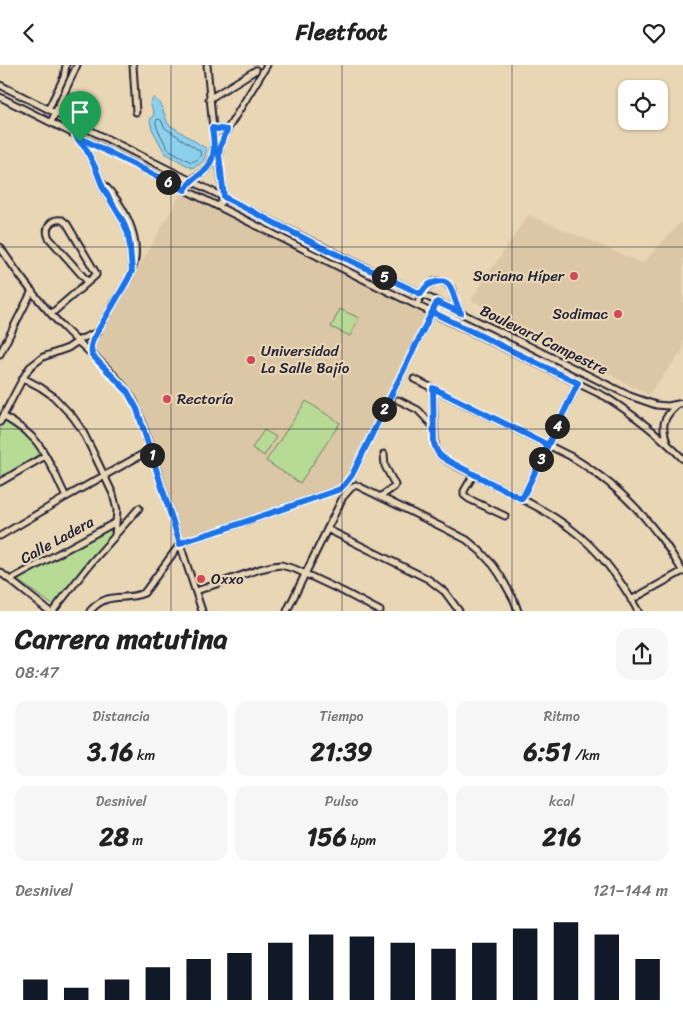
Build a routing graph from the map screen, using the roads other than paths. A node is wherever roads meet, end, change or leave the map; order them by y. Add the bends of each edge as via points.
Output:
1 (66, 65) edge
2 (77, 65) edge
3 (133, 65) edge
4 (207, 65) edge
5 (266, 65) edge
6 (255, 67) edge
7 (256, 82) junction
8 (0, 85) edge
9 (0, 97) edge
10 (209, 99) junction
11 (48, 110) junction
12 (136, 112) dead end
13 (55, 113) junction
14 (50, 122) junction
15 (82, 127) junction
16 (212, 128) junction
17 (227, 130) junction
18 (76, 136) junction
19 (86, 141) junction
20 (86, 149) junction
21 (190, 181) junction
22 (185, 190) junction
23 (224, 197) junction
24 (219, 206) junction
25 (0, 247) edge
26 (88, 282) junction
27 (32, 291) junction
28 (421, 294) junction
29 (437, 302) junction
30 (416, 305) junction
31 (432, 312) junction
32 (461, 313) junction
33 (51, 314) junction
34 (98, 332) junction
35 (77, 342) junction
36 (1, 352) edge
37 (92, 355) junction
38 (23, 378) junction
39 (414, 379) dead end
40 (578, 383) junction
41 (433, 388) junction
42 (398, 399) dead end
43 (681, 404) edge
44 (3, 416) junction
45 (0, 422) edge
46 (434, 427) junction
47 (666, 442) junction
48 (548, 445) junction
49 (150, 450) junction
50 (680, 453) edge
51 (384, 454) dead end
52 (45, 456) junction
53 (683, 459) edge
54 (474, 474) junction
55 (104, 475) junction
56 (0, 482) edge
57 (66, 497) junction
58 (380, 497) junction
59 (522, 499) junction
60 (139, 508) dead end
61 (505, 516) dead end
62 (116, 521) junction
63 (328, 529) junction
64 (0, 536) edge
65 (114, 536) junction
66 (180, 544) junction
67 (683, 571) edge
68 (0, 572) edge
69 (305, 574) junction
70 (10, 580) junction
71 (196, 591) junction
72 (631, 600) junction
73 (51, 611) edge
74 (90, 611) edge
75 (202, 611) edge
76 (287, 611) edge
77 (380, 611) edge
78 (459, 611) edge
79 (518, 611) edge
80 (638, 611) edge

1 - 11 street via 64,77
2 - 13 street
3 - 12 street
4 - 10 street
5 - 7 street
6 - 7 street
6 - 10 street
7 - 17 street
8 - 11 street, Boulevard Campestre
9 - 14 street, Boulevard Campestre
10 - 16 street
11 - 13 street, Boulevard Campestre
13 - 14 street
13 - 15 street, Boulevard Campestre
14 - 18 street, Boulevard Campestre
15 - 19 street
15 - 21 street, Boulevard Campestre
16 - 17 street
16 - 21 street via 214,151 211,162
17 - 23 street via 219,155
18 - 19 street, Boulevard Campestre
18 - 20 street
19 - 20 street
19 - 22 street, Boulevard Campestre
20 - 34 street via 101,182 122,207 132,231 135,257 134,267
21 - 22 street
21 - 23 street, Boulevard Campestre
22 - 24 street, Boulevard Campestre
23 - 24 street
23 - 28 street, Boulevard Campestre
24 - 30 street, Boulevard Campestre
25 - 27 street
26 - 26 street via 96,272 67,224 62,219 55,220 49,225 49,237
26 - 33 street
27 - 33 street
27 - 36 street
28 - 29 street, Boulevard Campestre
28 - 30 street
28 - 32 street via 433,282 446,283 452,289
29 - 31 street
29 - 32 street, Boulevard Campestre
30 - 31 street, Boulevard Campestre
31 - 40 street, Boulevard Campestre
31 - 66 street via 352,475 340,489
32 - 43 street, Boulevard Campestre via 630,396 656,405
33 - 35 street
34 - 35 street
34 - 37 street via 91,346
35 - 37 street
35 - 38 street via 68,349 43,357 30,367
37 - 49 street via 132,399
38 - 44 street
38 - 55 street via 53,396 73,417
39 - 41 street
40 - 47 street, Boulevard Campestre via 624,409
40 - 48 street
41 - 46 street
41 - 48 street
42 - 46 street via 418,410
43 - 47 street via 664,420
44 - 45 street
44 - 52 street via 35,441
46 - 54 street via 434,443 442,458
47 - 50 street, Boulevard Campestre
48 - 59 street
48 - 67 street via 610,482 658,533
49 - 55 street
49 - 66 street
50 - 53 street, Boulevard Campestre
51 - 58 street via 395,485
52 - 56 street
52 - 57 street
54 - 59 street
54 - 61 street via 464,495
55 - 57 street
55 - 62 street via 116,503
57 - 64 street
58 - 63 street via 354,486 343,497
58 - 79 street via 467,540 493,565
59 - 72 street via 550,514 588,544 619,580
60 - 65 street
62 - 65 street
62 - 70 street, Calle Ladera
63 - 69 street
63 - 78 street via 428,579 445,592
65 - 73 street
66 - 71 street
66 - 74 street via 144,593 108,598
67 - 72 street
68 - 70 street
69 - 71 street via 273,566
69 - 76 street
69 - 77 street
70 - 73 street
71 - 75 street
72 - 80 street

